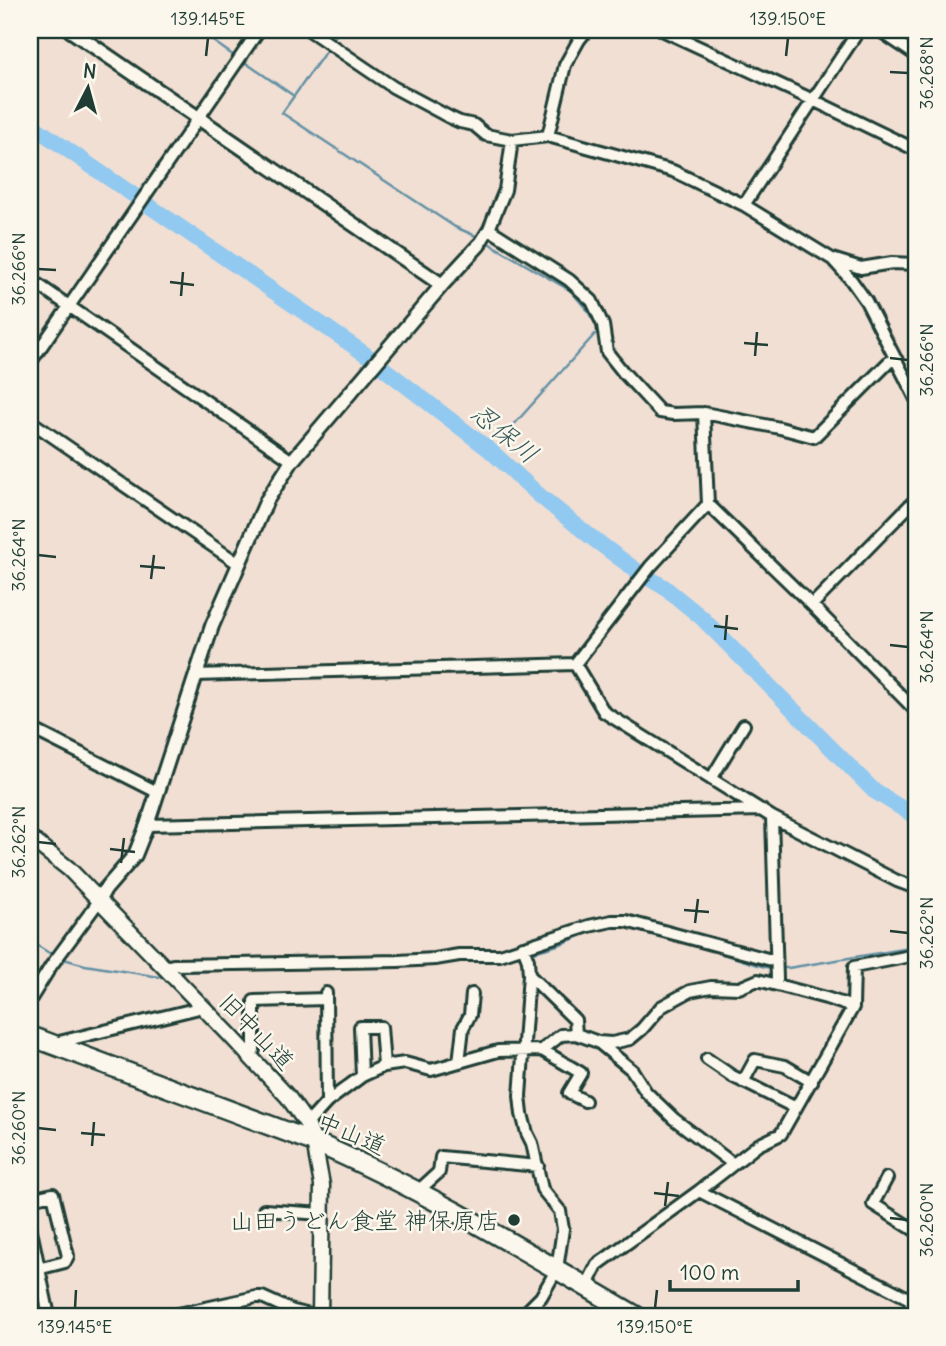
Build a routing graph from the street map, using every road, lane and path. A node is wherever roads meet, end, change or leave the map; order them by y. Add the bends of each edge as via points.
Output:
1 (70, 30) edge
2 (259, 30) edge
3 (309, 30) edge
4 (587, 30) edge
5 (662, 30) edge
6 (859, 30) edge
7 (879, 30) edge
8 (916, 55) edge
9 (813, 100) junction
10 (198, 117) junction
11 (548, 136) junction
12 (512, 140) junction
13 (916, 150) edge
14 (744, 205) junction
15 (489, 229) junction
16 (479, 245) joint
17 (832, 259) junction
18 (916, 264) edge
19 (30, 279) edge
20 (442, 285) junction
21 (69, 306) junction
22 (897, 360) junction
23 (30, 363) edge
24 (916, 399) edge
25 (704, 413) junction
26 (30, 421) edge
27 (292, 461) junction
28 (916, 499) edge
29 (708, 504) junction
30 (239, 564) junction
31 (812, 605) junction
32 (575, 664) junction
33 (196, 675) junction
34 (916, 711) edge
35 (744, 725) dead end
36 (30, 728) edge
37 (711, 779) junction
38 (157, 792) junction
39 (762, 810) junction
40 (772, 817) junction
41 (147, 825) junction
42 (30, 838) edge
43 (916, 888) edge
44 (99, 901) junction
45 (523, 947) junction
46 (916, 955) edge
47 (775, 961) junction
48 (170, 973) junction
49 (529, 975) junction
50 (775, 984) junction
51 (472, 994) dead end
52 (30, 999) edge
53 (201, 1005) junction
54 (853, 1007) junction
55 (576, 1034) junction
56 (30, 1036) edge
57 (598, 1042) junction
58 (52, 1044) junction
59 (542, 1050) junction
60 (524, 1051) junction
61 (250, 1056) junction
62 (707, 1059) dead end
63 (459, 1062) junction
64 (384, 1066) junction
65 (362, 1076) junction
66 (743, 1082) junction
67 (812, 1082) junction
68 (585, 1101) dead end
69 (327, 1102) junction
70 (796, 1108) junction
71 (307, 1124) junction
72 (314, 1142) junction
73 (732, 1163) junction
74 (538, 1166) junction
75 (887, 1178) dead end
76 (418, 1191) junction
77 (699, 1191) junction
78 (30, 1199) edge
79 (264, 1210) dead end
80 (322, 1214) junction
81 (30, 1226) edge
82 (916, 1231) edge
83 (557, 1269) junction
84 (34, 1270) edge
85 (586, 1287) junction
86 (915, 1299) edge
87 (49, 1316) edge
88 (169, 1316) edge
89 (318, 1316) edge
90 (522, 1316) edge
91 (636, 1316) edge
92 (907, 1316) edge

1 - 10 street
2 - 10 street
3 - 12 street via 393,87 486,135
4 - 11 street via 565,65
5 - 9 street
6 - 9 street
7 - 8 street
9 - 13 street
9 - 14 street
10 - 20 street
10 - 21 street
11 - 12 street
11 - 14 street via 673,171
12 - 15 street via 505,190
14 - 17 street
15 - 16 street
15 - 25 street via 569,280 592,301 607,352 660,412
16 - 20 street
17 - 18 street via 861,268
17 - 22 street via 866,301
19 - 21 street
20 - 27 street
21 - 23 street
21 - 27 street
22 - 24 street
22 - 25 street via 889,362 814,437
25 - 29 street
26 - 30 street
27 - 30 street via 267,500
28 - 31 street
29 - 31 street
29 - 32 street via 639,580
30 - 33 street
31 - 34 street
32 - 33 street
32 - 37 street via 604,712
33 - 38 street
35 - 37 street
36 - 38 street
37 - 39 street
38 - 41 street
39 - 40 street
39 - 41 street
40 - 43 street
40 - 47 street
41 - 44 street via 135,855
42 - 44 main road, 旧中山道
44 - 48 main road, 旧中山道
44 - 52 street
45 - 47 street via 589,926 626,921
45 - 48 street via 500,956 173,965
45 - 49 street
46 - 54 street via 854,967
47 - 50 street
48 - 53 main road, 旧中山道
49 - 55 street via 575,1020
49 - 60 street
50 - 54 street
50 - 57 street via 758,980 739,988 690,991 662,1007 630,1039
51 - 63 street
53 - 58 street
53 - 61 main road, 旧中山道
54 - 67 street
55 - 57 street
55 - 59 street via 561,1035
56 - 58 highway, 中山道
57 - 73 street via 632,1070 646,1092 674,1119
58 - 72 highway, 中山道
59 - 60 street
59 - 68 street via 581,1073 569,1093
60 - 63 street via 498,1051
60 - 74 street via 522,1114
61 - 69 street via 254,1050 254,1001 326,996
61 - 71 main road, 旧中山道
62 - 66 street
63 - 64 street via 431,1070 405,1063
64 - 65 street
64 - 65 street via 381,1027 360,1027
65 - 69 street
66 - 67 street via 755,1060 785,1066
66 - 70 street
67 - 70 street
69 - 71 street
70 - 73 street via 781,1134
71 - 72 main road, 旧中山道
72 - 76 highway, 中山道
72 - 80 main road, 旧中山道
73 - 77 street
74 - 76 street via 440,1157 439,1172
74 - 83 street via 542,1189 560,1211 563,1229
75 - 82 street via 873,1204
76 - 83 highway, 中山道
77 - 85 street via 597,1265
77 - 86 street
78 - 84 street via 53,1194 68,1256 65,1262
79 - 80 street
80 - 89 main road, 旧中山道
81 - 84 street
83 - 85 highway, 中山道
83 - 90 street via 541,1297
84 - 87 street
85 - 91 highway, 中山道
86 - 92 street
88 - 89 street via 262,1297

